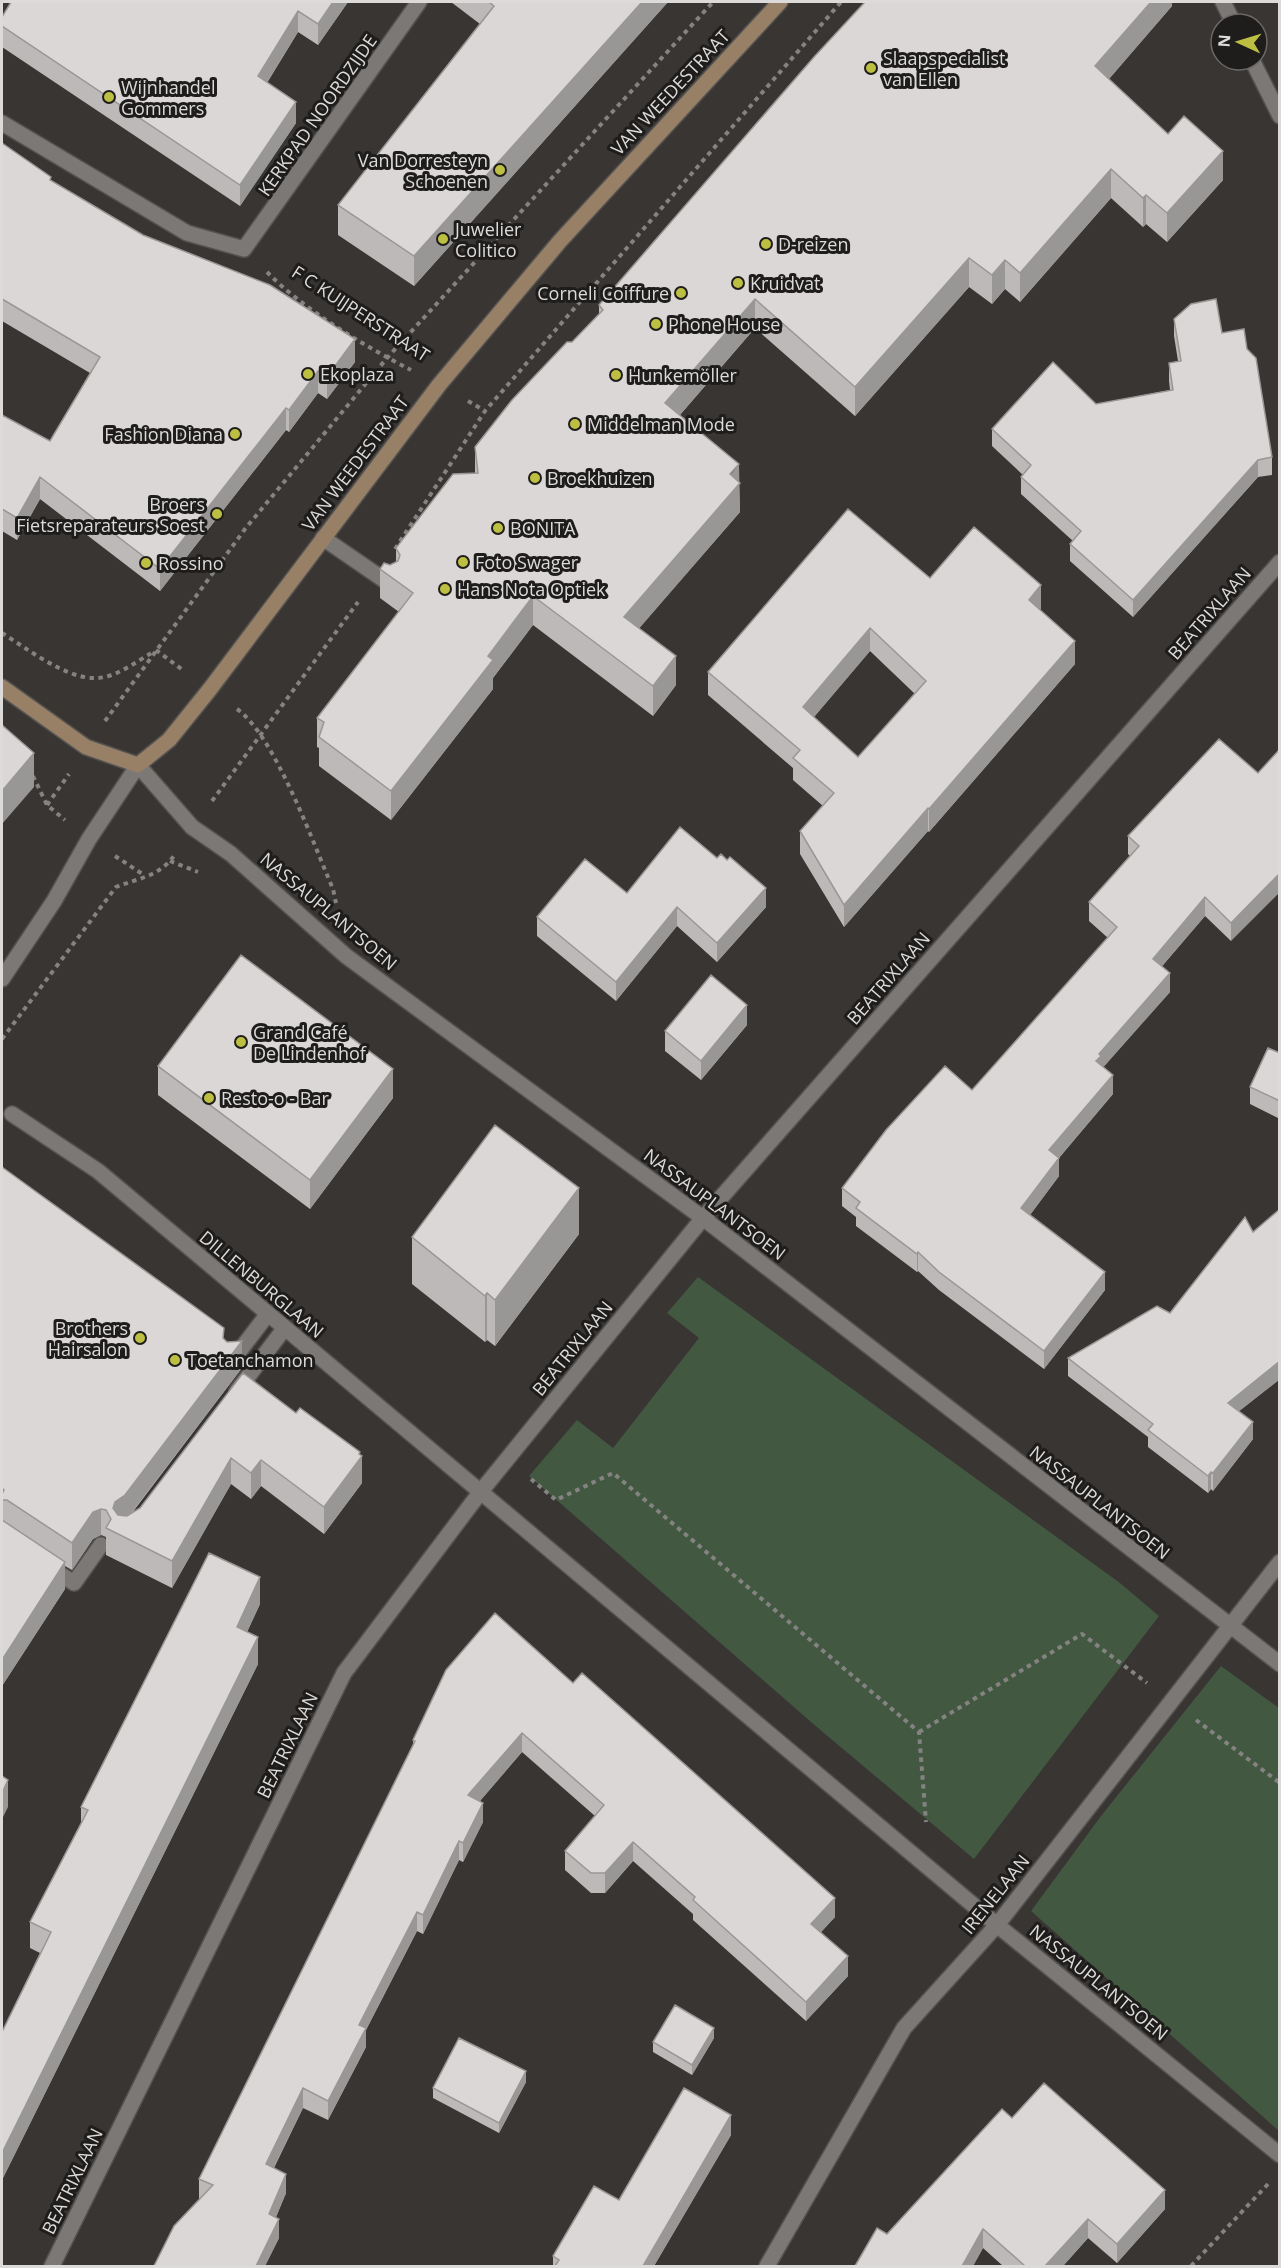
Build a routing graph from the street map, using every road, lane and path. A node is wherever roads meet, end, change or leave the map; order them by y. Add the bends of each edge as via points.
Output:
1 (419, 2) edge
2 (713, 2) edge
3 (780, 2) edge
4 (841, 2) edge
5 (1258, 72) edge
6 (1280, 116) edge
7 (2, 123) edge
8 (244, 249) junction
9 (387, 358) junction
10 (439, 385) junction
11 (485, 411) junction
12 (323, 538) junction
13 (1280, 562) edge
14 (384, 580) junction
15 (2, 633) edge
16 (2, 687) edge
17 (138, 765) junction
18 (30, 771) edge
19 (47, 805) dead end
20 (144, 876) dead end
21 (346, 956) junction
22 (2, 979) edge
23 (2, 1039) edge
24 (12, 1114) dead end
25 (704, 1218) junction
26 (267, 1315) junction
27 (284, 1329) junction
28 (232, 1361) edge
29 (226, 1405) edge
30 (507, 1459) junction
31 (482, 1491) junction
32 (101, 1545) dead end
33 (38, 1559) edge
34 (1280, 1562) edge
35 (1227, 1626) junction
36 (1280, 1665) edge
37 (1170, 1700) junction
38 (919, 1732) junction
39 (1280, 1783) edge
40 (930, 1868) junction
41 (997, 1925) junction
42 (1280, 2155) edge
43 (1271, 2180) dead end
44 (52, 2266) edge
45 (767, 2266) edge
46 (1191, 2266) edge

1 - 8 street, KERKPAD NOORDZIJDE
2 - 9 path, VAN WEEDESTRAAT
3 - 10 main road, VAN WEEDESTRAAT via 560,241
4 - 11 path
5 - 6 street
7 - 8 street via 187,233
8 - 9 path, F C KUIJPERSTRAAT via 285,290
9 - 10 path, F C KUIJPERSTRAAT
9 - 15 path, VAN WEEDESTRAAT via 245,529 156,650 124,670 94,679 68,672
10 - 11 path, F C KUIJPERSTRAAT
10 - 12 main road, VAN WEEDESTRAAT
11 - 14 path
12 - 14 street
12 - 17 main road, VAN WEEDESTRAAT via 169,740
13 - 25 street, BEATRIXLAAN
14 - 21 path via 260,736 286,782 333,889
16 - 17 main road via 86,747
17 - 21 street, NASSAUPLANTSOEN via 192,827 240,862
17 - 22 street, VAN WEEDESTRAAT
18 - 19 path
20 - 23 path via 116,887
21 - 25 street, NASSAUPLANTSOEN
24 - 26 street, DILLENBURGLAAN via 98,1171
25 - 30 street, BEATRIXLAAN
25 - 35 street, NASSAUPLANTSOEN
26 - 27 street, DILLENBURGLAAN
26 - 28 street
27 - 29 street
27 - 31 street, DILLENBURGLAAN
30 - 31 street, BEATRIXLAAN
30 - 38 path via 556,1500 613,1473
31 - 40 street, NASSAUPLANTSOEN
31 - 44 street, BEATRIXLAAN via 344,1673
32 - 33 street via 74,1583
34 - 35 street, IRENELAAN
35 - 36 street, NASSAUPLANTSOEN
35 - 37 street, IRENELAAN
37 - 38 path via 1082,1634
37 - 39 path
37 - 41 street, IRENELAAN
38 - 40 path
40 - 41 street, NASSAUPLANTSOEN
41 - 42 street, NASSAUPLANTSOEN
41 - 45 street, IRENELAAN via 904,2028
43 - 46 path

